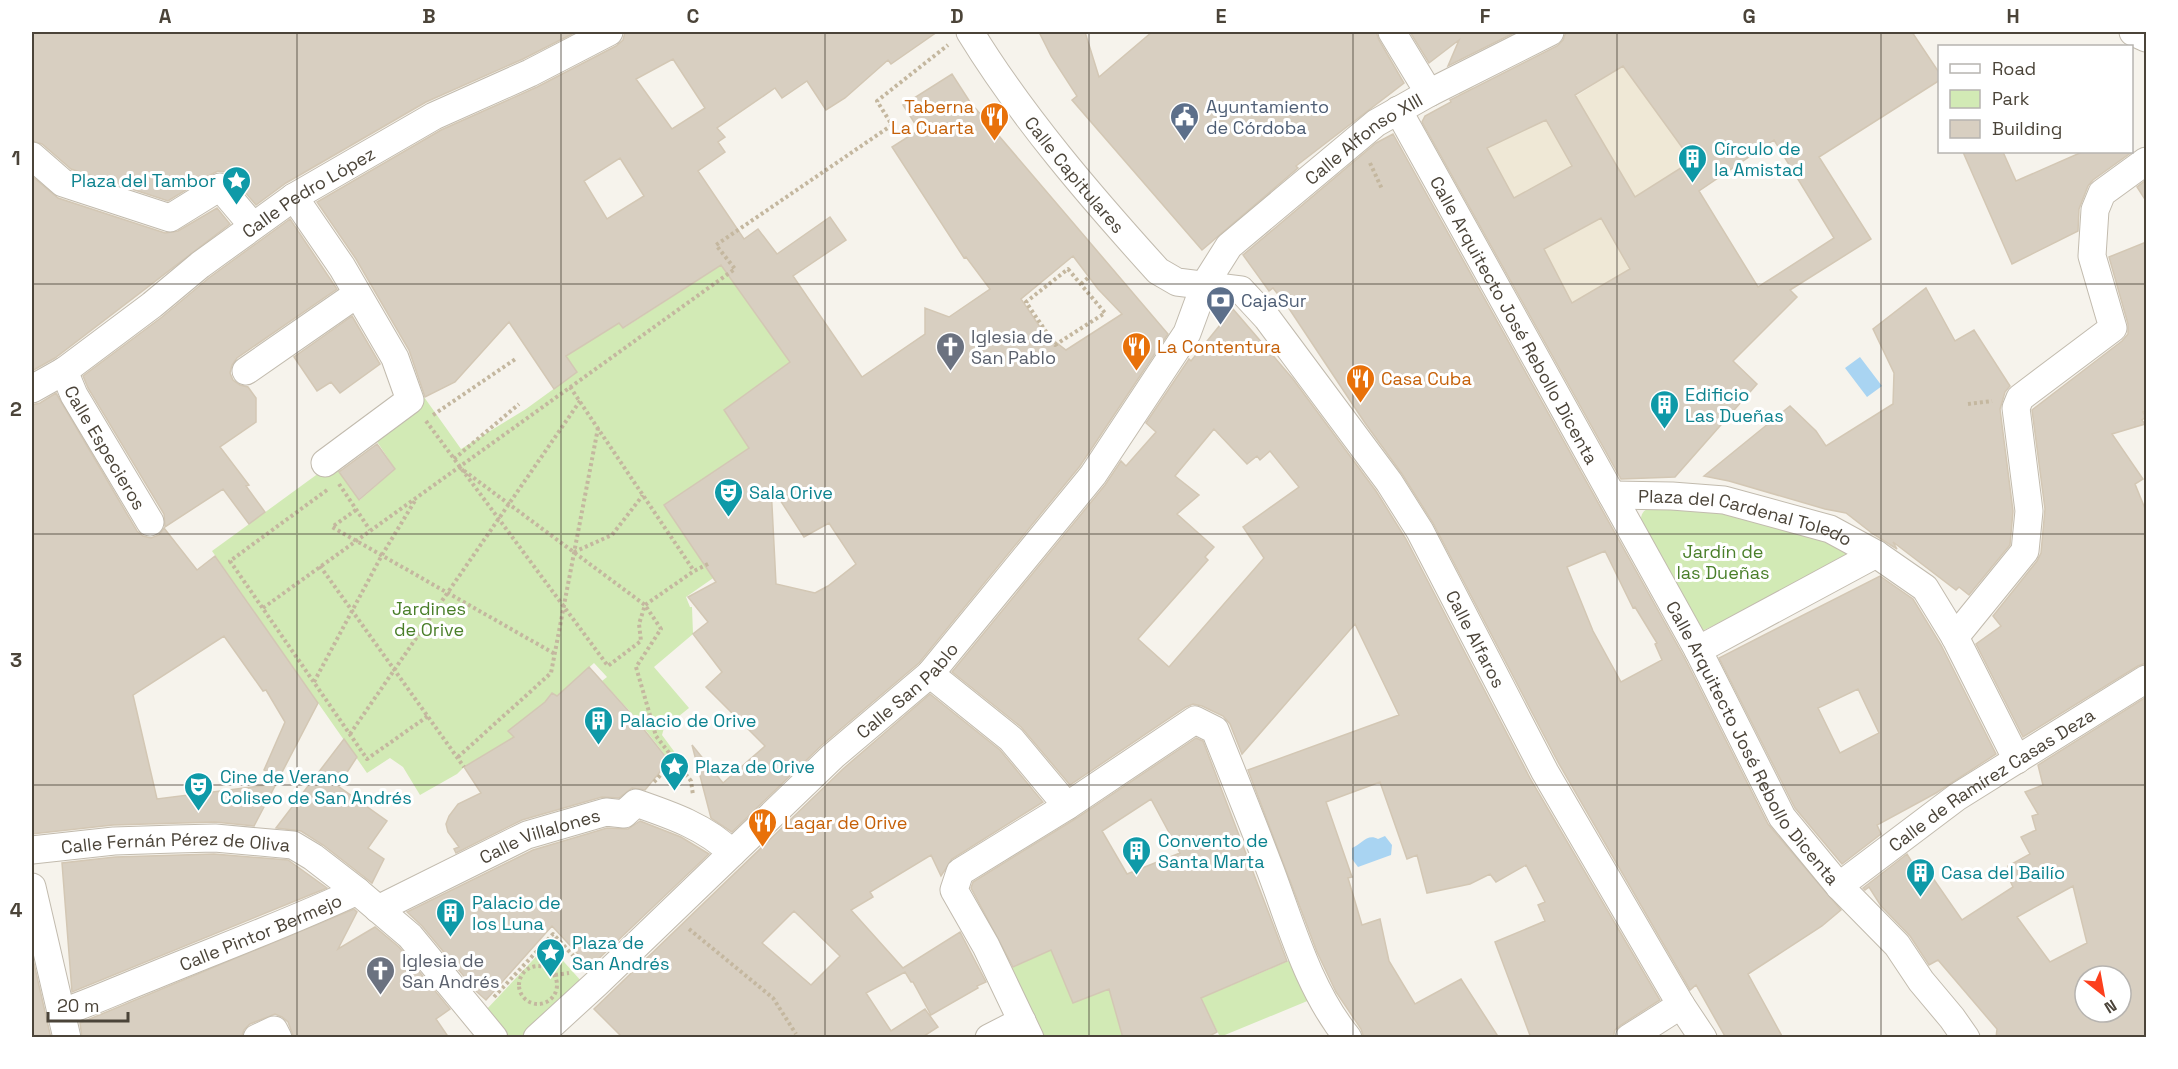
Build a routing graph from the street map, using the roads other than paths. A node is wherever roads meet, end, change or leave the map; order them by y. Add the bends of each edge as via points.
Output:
1 (609, 32) edge
2 (1392, 32) edge
3 (1550, 32) edge
4 (2133, 32) edge
5 (963, 35) edge
6 (2146, 38) edge
7 (1429, 93) junction
8 (1398, 110) junction
9 (32, 156) edge
10 (2146, 161) edge
11 (294, 197) junction
12 (253, 226) junction
13 (1205, 284) junction
14 (357, 294) junction
15 (64, 371) junction
16 (246, 371) dead end
17 (32, 389) edge
18 (330, 478) road end
19 (1612, 495) junction
20 (150, 522) dead end
21 (1876, 554) junction
22 (1955, 637) junction
23 (1698, 650) junction
24 (930, 674) junction
25 (2146, 679) edge
26 (2017, 760) junction
27 (1067, 806) junction
28 (32, 850) edge
29 (732, 853) junction
30 (1839, 886) junction
31 (32, 887) edge
32 (357, 891) junction
33 (378, 909) junction
34 (1681, 1005) junction
35 (65, 1025) edge
36 (1026, 1029) edge
37 (257, 1038) edge
38 (278, 1038) edge
39 (494, 1038) edge
40 (537, 1038) edge
41 (989, 1038) edge
42 (1348, 1038) edge
43 (1629, 1038) edge
44 (1703, 1038) edge
45 (1966, 1038) edge

1 - 11 street, Calle Pedro López via 434,116
2 - 7 street
3 - 7 street, Calle Alfonso XIII
4 - 6 street
5 - 13 street, Calle Capitulares via 1158,271 1177,282
7 - 8 street, Calle Alfonso XIII
8 - 13 street, Calle Alfonso XIII via 1376,123 1362,146 1229,246
8 - 19 street, Calle Arquitecto José Rebollo Dicenta
9 - 12 street via 63,183 170,218 220,187
10 - 22 street via 2102,193 2094,210 2092,256 2113,328 2020,398 2016,408 2029,511 2025,551
11 - 12 street, Calle Pedro López
11 - 14 street
12 - 15 street, Calle Pedro López
13 - 24 street, Calle San Pablo via 1184,340 1093,475
13 - 34 street, Calle Alfaros via 1241,290 1267,318 1389,482 1420,531 1545,772
14 - 16 street
14 - 18 street via 395,358 410,400
15 - 17 street, Calle Pedro López
15 - 20 street, Calle Especieros via 74,395
19 - 21 street, Plaza del Cardenal Toledo via 1724,500 1830,529
19 - 23 street, Calle Arquitecto José Rebollo Dicenta
21 - 22 street, Plaza del Cardenal Toledo via 1925,588
21 - 23 street, Plaza del Cardenal Toledo
22 - 26 street, Plaza del Cardenal Toledo
23 - 30 street, Calle Arquitecto José Rebollo Dicenta via 1782,817
24 - 27 street via 1011,739
24 - 29 street, Calle San Pablo via 833,756
25 - 26 street, Calle de Ramírez Casas Deza
26 - 30 street, Calle de Ramírez Casas Deza via 1957,797
27 - 36 street via 960,872 954,890
27 - 42 street via 1195,720 1215,730 1300,950 1320,995
28 - 32 street, Calle Fernán Pérez de Oliva via 174,838 293,845
29 - 33 street, Calle Villalones via 718,839 675,816 636,803 624,814 606,812 527,835
29 - 40 street, Calle San Pablo
30 - 45 street, Calle Arquitecto José Rebollo Dicenta via 1897,945
31 - 35 street
32 - 33 street, Calle Fernán Pérez de Oliva
32 - 35 street, Calle Pintor Bermejo via 105,997
33 - 39 street, Calle Fernán Pérez de Oliva via 410,936
34 - 43 street
34 - 44 street, Calle Alfaros
36 - 41 street
37 - 38 street via 274,1030

